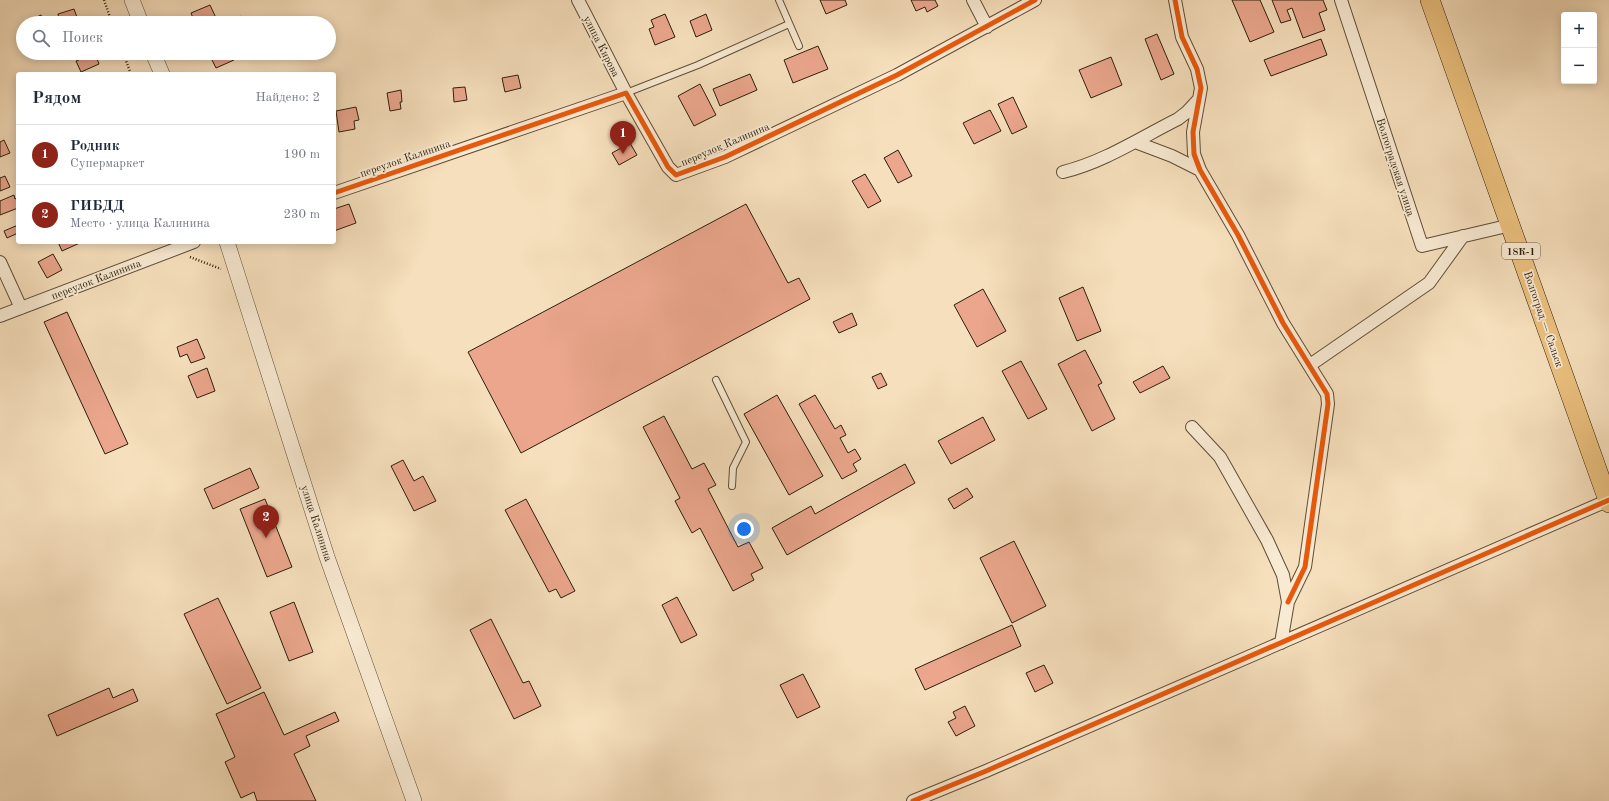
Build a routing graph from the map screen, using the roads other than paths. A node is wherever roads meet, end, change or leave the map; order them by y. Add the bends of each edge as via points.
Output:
1 (132, 0) edge
2 (578, 0) edge
3 (779, 0) edge
4 (973, 0) edge
5 (1035, 0) edge
6 (1175, 0) edge
7 (1341, 0) edge
8 (1430, 0) edge
9 (138, 16) edge
10 (789, 24) junction
11 (987, 27) junction
12 (799, 46) dead end
13 (156, 60) edge
14 (161, 72) edge
15 (626, 93) junction
16 (1199, 98) junction
17 (1135, 142) junction
18 (1200, 170) junction
19 (1063, 172) dead end
20 (336, 192) edge
21 (1511, 224) junction
22 (1463, 236) junction
23 (189, 244) edge
24 (229, 244) edge
25 (0, 262) edge
26 (21, 308) junction
27 (0, 316) edge
28 (1310, 365) junction
29 (716, 380) dead end
30 (1192, 427) dead end
31 (732, 486) dead end
32 (1609, 501) edge
33 (1288, 602) junction
34 (1281, 643) junction
35 (414, 801) edge
36 (912, 801) edge

1 - 9 street
2 - 15 street, улица Кирова
3 - 10 lane
4 - 11 street
5 - 11 street, переулок Калинина
6 - 16 street via 1182,37 1197,69 1201,88
7 - 22 street, Волгоградская улица via 1422,246
8 - 21 main road, Волгоград — Сальск / 18К-1
10 - 12 lane
10 - 15 lane via 698,65
11 - 15 street, переулок Калинина via 897,74 725,157 676,176 668,168
13 - 14 street
15 - 20 street, переулок Калинина
16 - 17 street via 1187,112
16 - 18 street via 1193,132 1194,154
17 - 18 street
17 - 19 street via 1096,162
18 - 28 street via 1238,235 1283,323
21 - 22 street, Волгоградская улица
21 - 32 main road, Волгоград — Сальск / 18К-1
22 - 28 street via 1429,283
23 - 26 street, переулок Калинина
24 - 35 street, улица Калинина via 328,557
25 - 26 street
26 - 27 street, переулок Калинина
28 - 33 street via 1327,394 1328,404 1305,567
29 - 31 lane via 746,442 733,468
30 - 33 street via 1220,457 1267,540 1283,575
32 - 34 street
33 - 34 street
34 - 36 street

